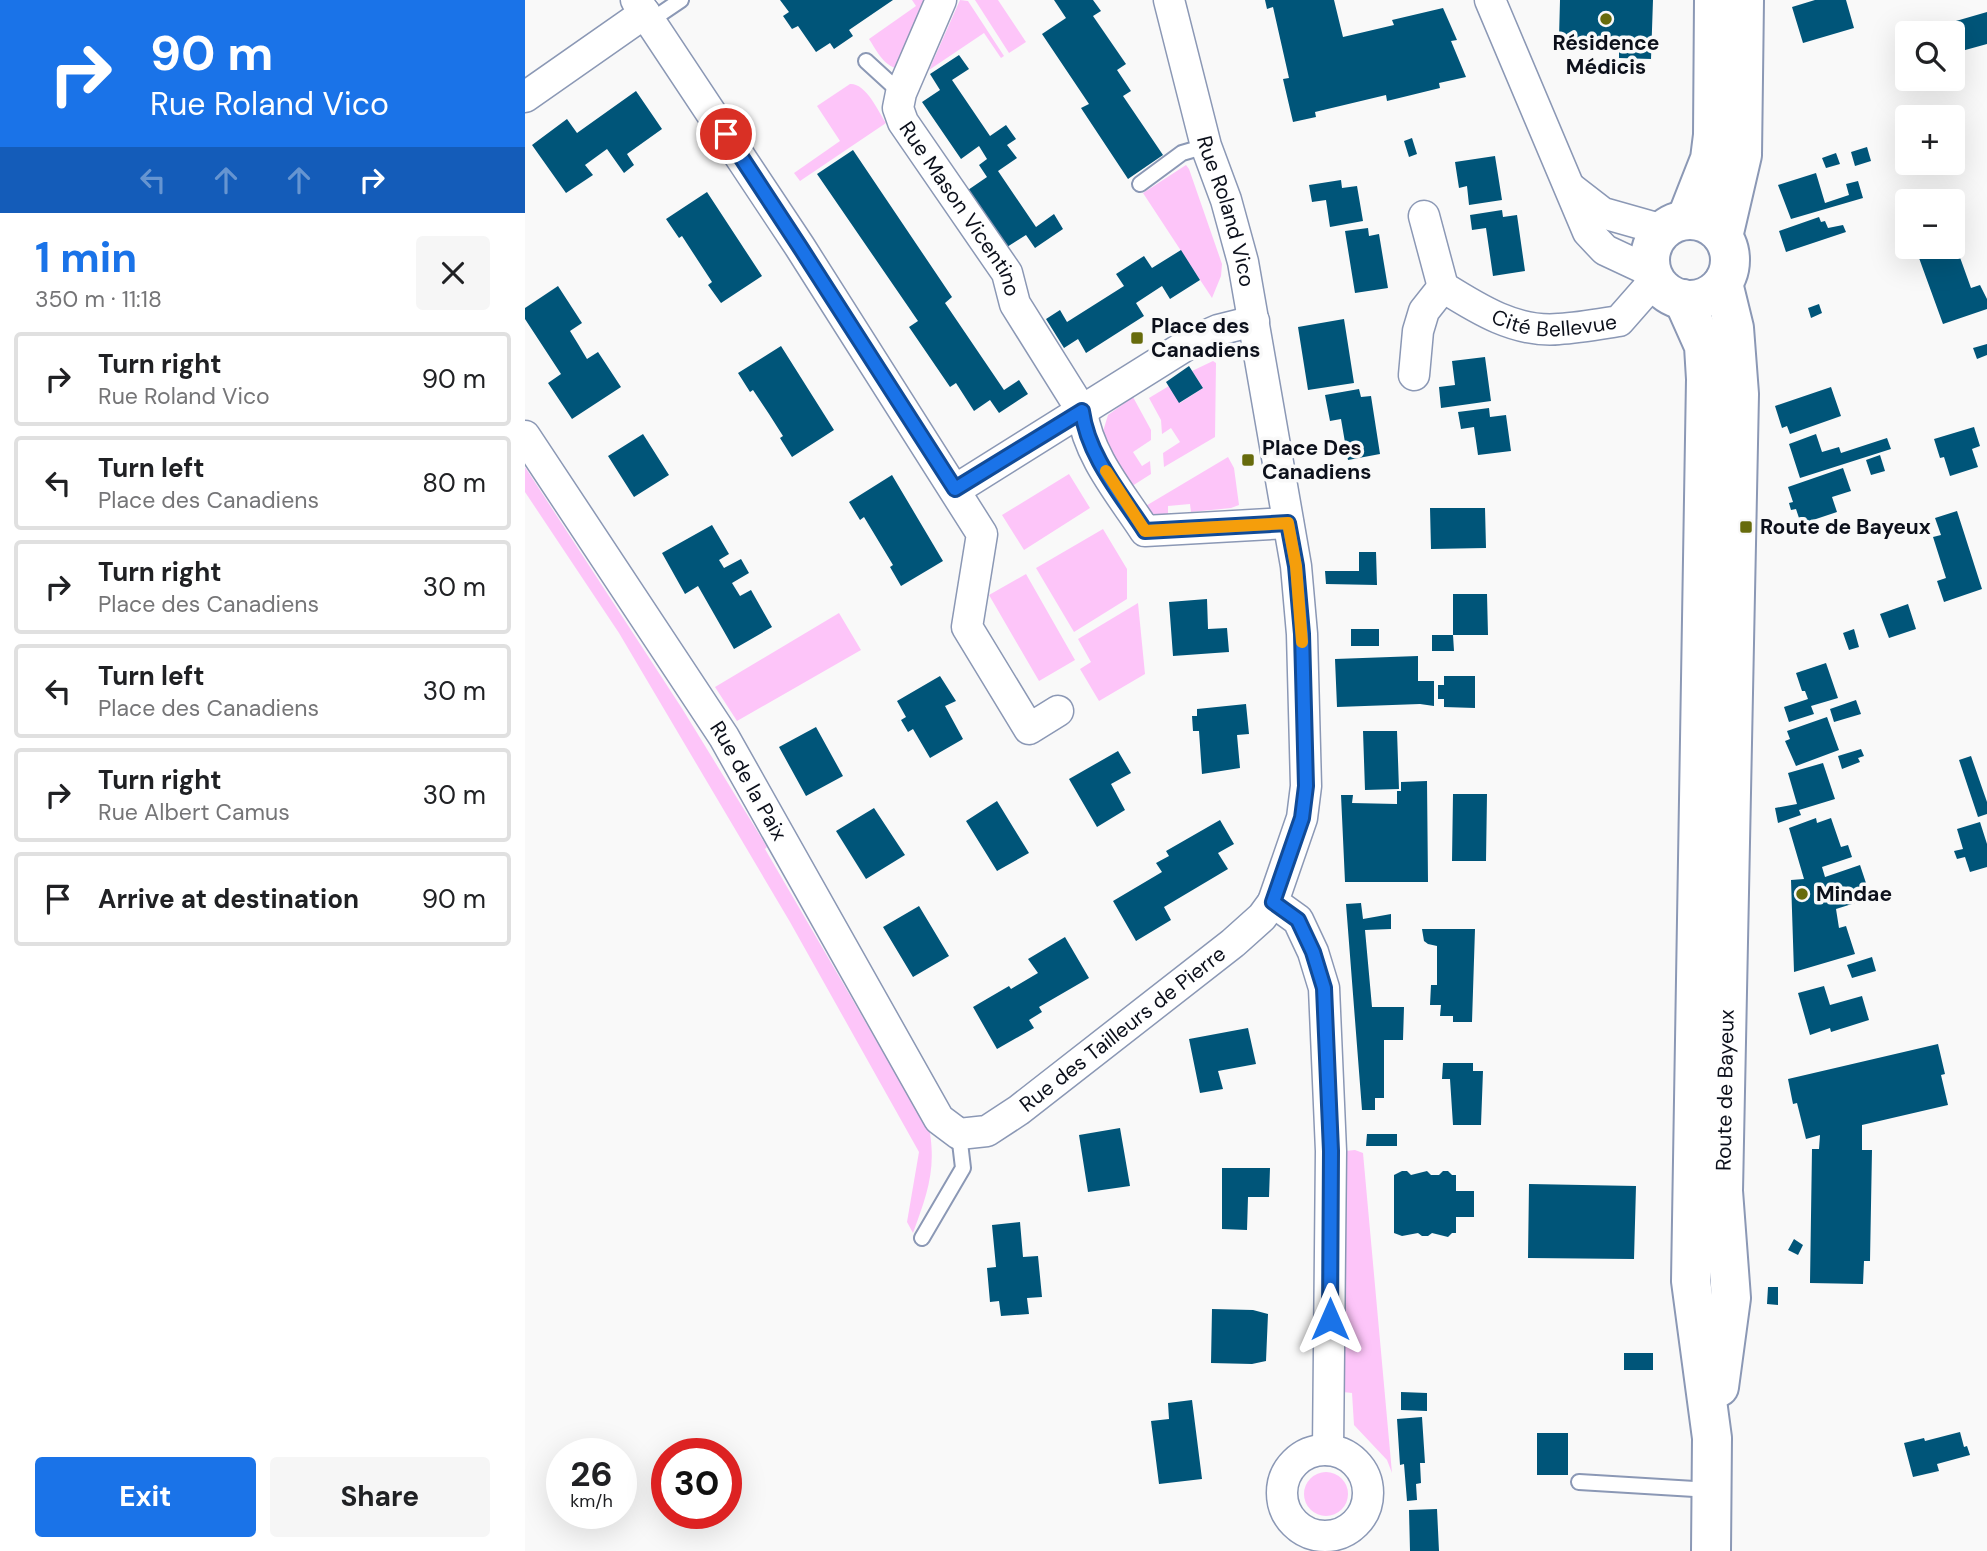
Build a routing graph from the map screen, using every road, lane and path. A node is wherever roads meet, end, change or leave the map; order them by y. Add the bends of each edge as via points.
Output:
1 (681, 0) edge
2 (941, 0) edge
3 (1169, 0) edge
4 (1490, 0) edge
5 (1714, 0) edge
6 (1744, 0) edge
7 (644, 11) edge
8 (866, 61) dead end
9 (901, 93) junction
10 (525, 97) edge
11 (1206, 146) junction
12 (1140, 184) dead end
13 (1569, 187) junction
14 (1424, 216) dead end
15 (1674, 225) junction
16 (1723, 237) junction
17 (1723, 283) junction
18 (1664, 284) junction
19 (1443, 286) junction
20 (1254, 321) junction
21 (1414, 375) dead end
22 (1082, 411) junction
23 (525, 436) edge
24 (955, 489) junction
25 (1288, 523) junction
26 (1058, 711) dead end
27 (1273, 902) junction
28 (959, 1134) junction
29 (922, 1238) dead end
30 (1712, 1438) junction
31 (1328, 1450) dead end
32 (1579, 1482) dead end
33 (1711, 1490) junction
34 (1711, 1551) edge

1 - 7 lane
2 - 9 street, Rue Mason Vicentino
3 - 11 street, Rue Roland Vico
4 - 13 street
5 - 15 main road via 1710,159
6 - 16 main road via 1742,155
7 - 10 street
7 - 24 street
8 - 9 lane
9 - 22 street, Rue Mason Vicentino via 898,108 903,122 1007,273 1016,304
11 - 12 lane via 1182,153
11 - 20 street, Rue Roland Vico via 1226,200
13 - 15 street via 1602,213
13 - 18 street via 1588,232 1605,250
14 - 19 street
15 - 16 main road via 1707,223
15 - 18 main road via 1651,249 1650,261
16 - 17 main road via 1730,255
17 - 18 main road via 1694,300
17 - 30 main road, Route de Bayeux via 1734,328 1738,394 1723,1191 1731,1298
18 - 19 street, Cité Bellevue via 1619,321 1557,330 1518,326 1478,309
18 - 30 main road, Route de Bayeux via 1704,346 1706,379 1691,1281
19 - 21 street via 1424,311
20 - 22 street via 1192,341
20 - 25 street, Rue Roland Vico
22 - 24 street
22 - 25 street via 1095,454 1145,531
23 - 28 street, Rue de la Paix via 724,737 939,1119
24 - 26 street via 982,534 967,627 1029,729
25 - 27 street, Rue Roland Vico via 1302,634 1306,786 1299,832
27 - 28 street, Rue des Tailleurs de Pierre via 1233,943 1019,1110 987,1131
27 - 31 street via 1298,920 1324,988 1331,1151
28 - 29 lane via 963,1168
30 - 33 main road, Route de Bayeux
32 - 33 lane
33 - 34 main road, Route de Bayeux

